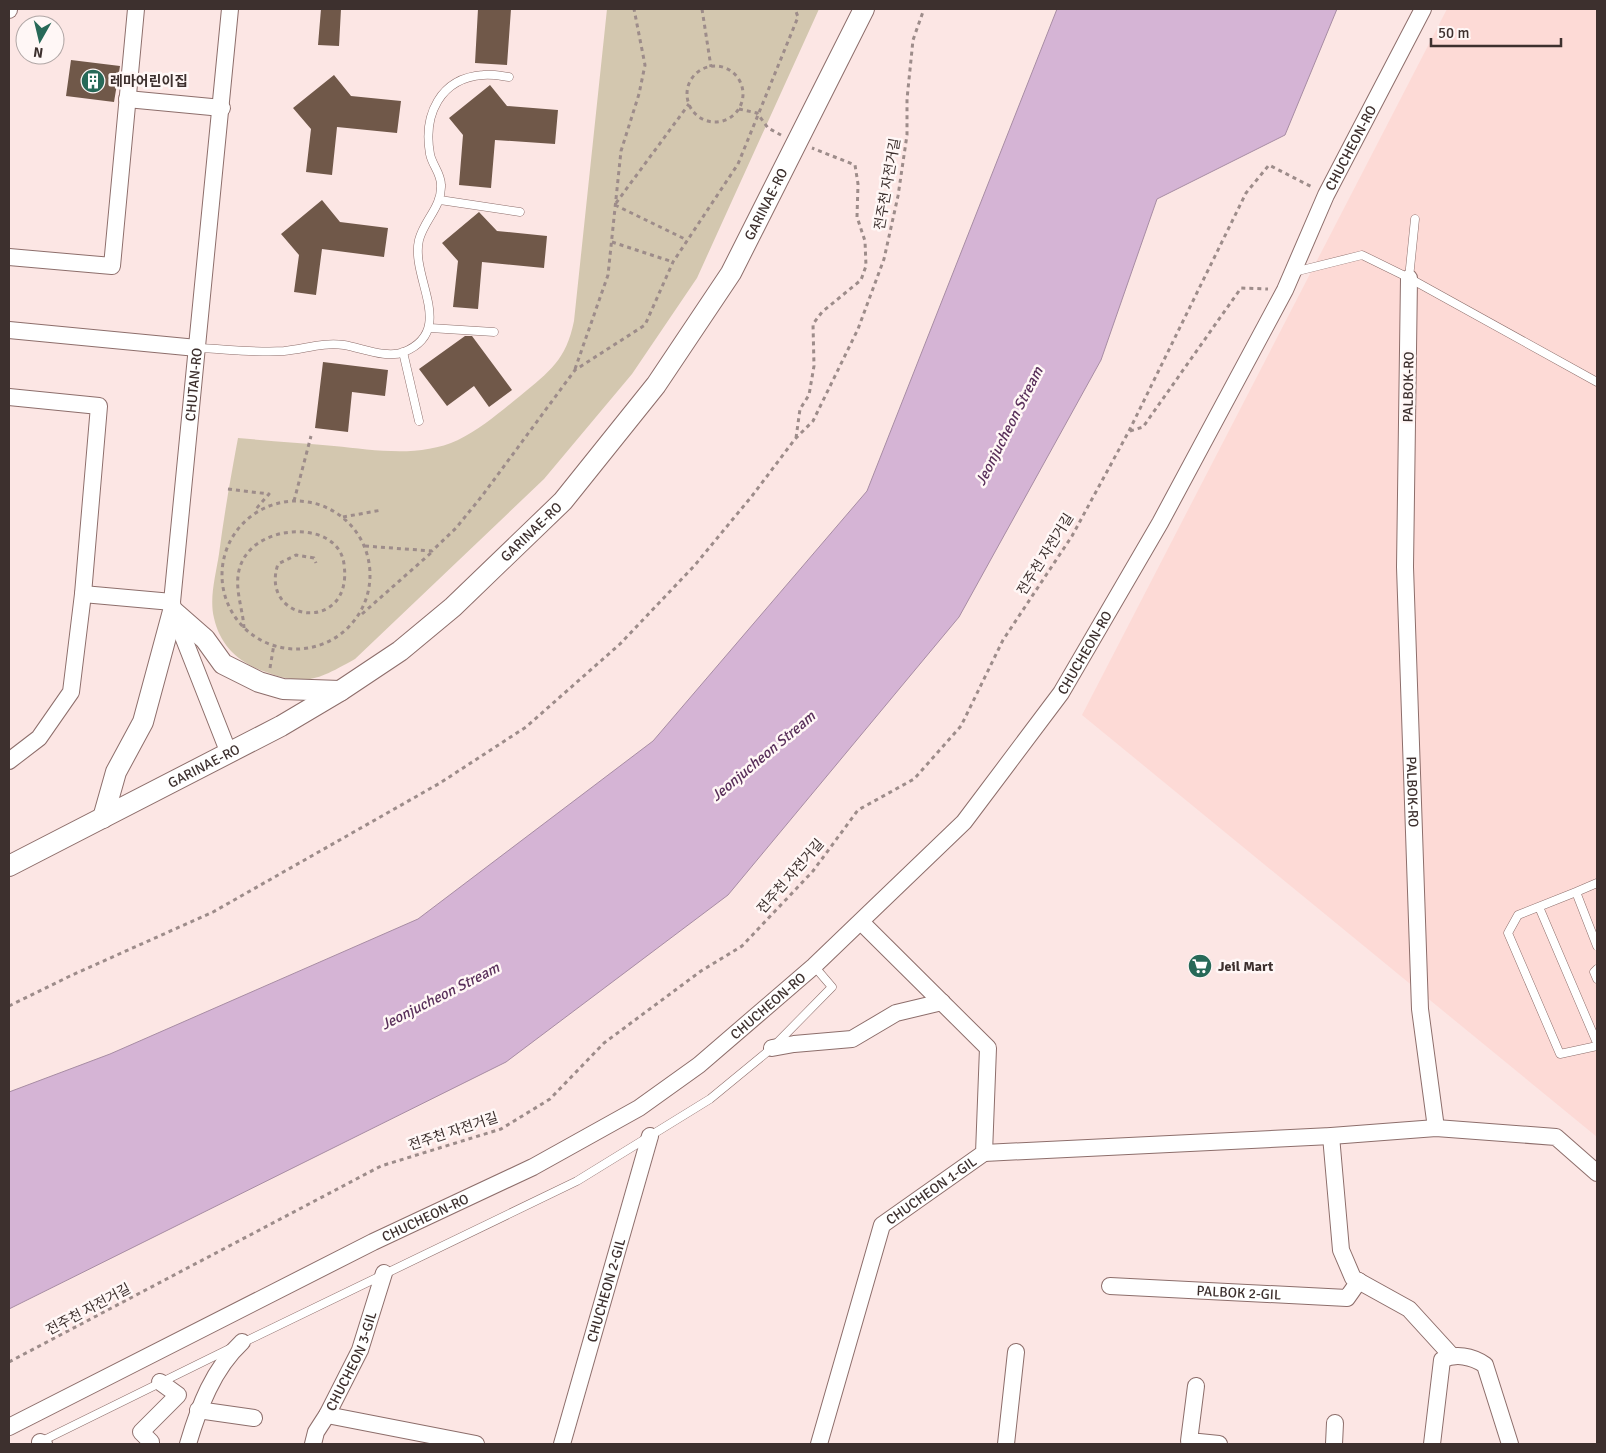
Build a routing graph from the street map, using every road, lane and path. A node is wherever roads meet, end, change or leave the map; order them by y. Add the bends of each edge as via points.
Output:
1 (136, 9) edge
2 (230, 9) edge
3 (634, 9) edge
4 (702, 9) edge
5 (795, 9) edge
6 (864, 9) edge
7 (924, 9) edge
8 (1423, 9) edge
9 (711, 67) junction
10 (509, 77) dead end
11 (127, 100) junction
12 (689, 104) junction
13 (222, 108) junction
14 (739, 109) junction
15 (757, 113) junction
16 (768, 128) dead end
17 (823, 153) dead end
18 (1326, 195) junction
19 (440, 200) junction
20 (615, 205) junction
21 (520, 212) dead end
22 (1415, 219) dead end
23 (687, 240) junction
24 (612, 242) junction
25 (9, 257) edge
26 (672, 262) junction
27 (1410, 278) junction
28 (1285, 290) junction
29 (430, 328) junction
30 (9, 330) edge
31 (494, 332) dead end
32 (197, 348) junction
33 (403, 352) junction
34 (575, 370) junction
35 (1597, 382) edge
36 (9, 398) edge
37 (419, 422) dead end
38 (1129, 431) junction
39 (311, 436) dead end
40 (796, 439) junction
41 (228, 490) dead end
42 (294, 501) junction
43 (382, 510) dead end
44 (251, 516) junction
45 (342, 517) junction
46 (365, 546) junction
47 (432, 551) junction
48 (316, 563) dead end
49 (83, 594) junction
50 (173, 607) junction
51 (359, 616) junction
52 (244, 629) junction
53 (340, 691) junction
54 (228, 751) junction
55 (9, 761) edge
56 (103, 818) junction
57 (9, 866) edge
58 (1597, 883) edge
59 (1576, 892) junction
60 (1539, 907) junction
61 (861, 922) junction
62 (1597, 946) edge
63 (814, 966) junction
64 (1597, 969) edge
65 (1597, 978) edge
66 (942, 1002) junction
67 (9, 1006) edge
68 (1597, 1042) edge
69 (1597, 1046) edge
70 (772, 1048) junction
71 (1436, 1128) junction
72 (650, 1136) junction
73 (1331, 1136) junction
74 (984, 1153) junction
75 (1597, 1173) edge
76 (384, 1274) junction
77 (1359, 1281) junction
78 (1110, 1286) dead end
79 (242, 1342) junction
80 (1016, 1352) dead end
81 (1452, 1355) junction
82 (9, 1362) edge
83 (160, 1382) junction
84 (1196, 1386) dead end
85 (198, 1410) junction
86 (328, 1415) junction
87 (254, 1418) dead end
88 (1335, 1422) dead end
89 (9, 1427) edge
90 (40, 1443) edge
91 (151, 1444) edge
92 (188, 1444) edge
93 (312, 1444) edge
94 (476, 1444) edge
95 (562, 1444) edge
96 (819, 1444) edge
97 (1006, 1444) edge
98 (1219, 1444) edge
99 (1334, 1444) edge
100 (1432, 1444) edge
101 (1510, 1444) edge

1 - 11 street
2 - 13 street, CHUTAN-RO
3 - 20 path via 645,65 621,151
4 - 9 path
5 - 15 path via 798,17
6 - 53 street, GARINAE-RO via 731,273 656,386 563,501 453,607 400,650
7 - 40 path, 전주천 자전거길 via 913,40 907,135 884,259 854,337 813,421
8 - 18 street, CHUCHEON-RO
9 - 12 path via 703,69 691,80
9 - 14 path via 736,75 743,92
10 - 19 lane via 483,75 465,78 451,86 429,114 427,138 430,157 440,176
11 - 13 street
11 - 25 street via 112,266
12 - 14 path via 700,117 716,122 732,116
12 - 20 path
13 - 32 street, CHUTAN-RO
14 - 15 path
15 - 16 path
15 - 23 path via 738,164
17 - 40 path via 855,165 857,217 866,241 866,266 861,280 822,312 813,324 814,366 809,395 800,409
18 - 28 street, CHUCHEON-RO
18 - 38 path, 전주천 자전거길 via 1269,165 1246,194
19 - 21 lane
19 - 29 lane via 418,242
20 - 23 path
20 - 24 path
22 - 27 lane
23 - 26 path
24 - 26 path
24 - 34 path via 608,275
26 - 34 path via 645,325
27 - 28 lane, CHUCHEON-RO via 1362,255 1294,272
27 - 35 lane, CHUCHEON-RO
27 - 71 street, PALBOK-RO via 1405,567 1420,1009
28 - 38 path via 1241,288 1144,427
28 - 61 street, CHUCHEON-RO via 1160,523 1061,693 964,822
29 - 31 lane
29 - 33 lane via 421,341
30 - 32 street
32 - 33 lane via 285,351 326,344 392,354
32 - 50 street, CHUTAN-RO
33 - 37 lane
34 - 47 path via 477,503
36 - 49 street via 99,406
38 - 82 path, 전주천 자전거길 via 1072,536 1003,640 960,726 914,779 858,810 813,871 742,946 701,971 604,1043 550,1099 501,1129 381,1166
39 - 42 path
40 - 67 path, 전주천 자전거길 via 681,579 620,644 526,727 440,783 213,912
41 - 44 path via 269,494
42 - 44 path via 282,501
42 - 45 path via 323,506
43 - 45 path
44 - 52 path via 238,526 225,548 220,573 224,598 235,620
45 - 46 path via 352,525
46 - 47 path
46 - 51 path via 371,570 369,594
47 - 51 path
48 - 52 path via 314,558 296,555 278,564 274,575 275,587 290,609 306,614 322,612 335,604 344,592 342,554 330,540 303,531 276,533 259,542 246,557 238,574
49 - 50 street
49 - 55 street via 71,692 38,738
50 - 53 street via 205,639 223,664 259,682 283,689
50 - 54 street, CHUTAN-RO
50 - 56 street via 143,722 116,772
51 - 52 path via 343,634 322,646 294,648 252,637
53 - 54 street, GARINAE-RO via 281,726
54 - 56 street, GARINAE-RO
56 - 57 street, GARINAE-RO
58 - 59 lane
59 - 60 lane
59 - 62 lane
60 - 68 lane
60 - 69 lane via 1518,916 1508,933 1511,942 1560,1054
61 - 63 street, CHUCHEON-RO
61 - 66 street, CHUCHEON 1-GIL
63 - 70 lane, CHUCHEON-RO via 832,987
63 - 89 street, CHUCHEON-RO via 699,1065 639,1108 533,1167 373,1242
64 - 65 lane via 1594,972
66 - 70 street, CHUCHEON-RO via 896,1013 852,1039
66 - 74 street, CHUCHEON 1-GIL via 988,1048
70 - 72 lane, CHUCHEON-RO via 710,1099
71 - 73 street
71 - 75 street via 1556,1137
72 - 76 lane, CHUCHEON-RO via 577,1181
72 - 95 street, CHUCHEON 2-GIL
73 - 74 street
73 - 77 street via 1340,1250 1353,1278
74 - 96 street, CHUCHEON 1-GIL via 882,1224
76 - 79 lane, CHUCHEON-RO
76 - 86 street, CHUCHEON 3-GIL via 360,1350
77 - 78 street, PALBOK 2-GIL via 1347,1298
77 - 81 street via 1409,1309
79 - 83 lane, CHUCHEON-RO
79 - 85 street, CHUCHEON-RO via 226,1357
80 - 97 street
81 - 100 street via 1442,1360
81 - 101 street via 1485,1365
83 - 90 lane, CHUCHEON-RO
83 - 91 street via 178,1395 141,1432
84 - 98 street via 1189,1441
85 - 87 street
85 - 92 street, CHUCHEON-RO
86 - 93 street, CHUCHEON 3-GIL
86 - 94 street
88 - 99 street

